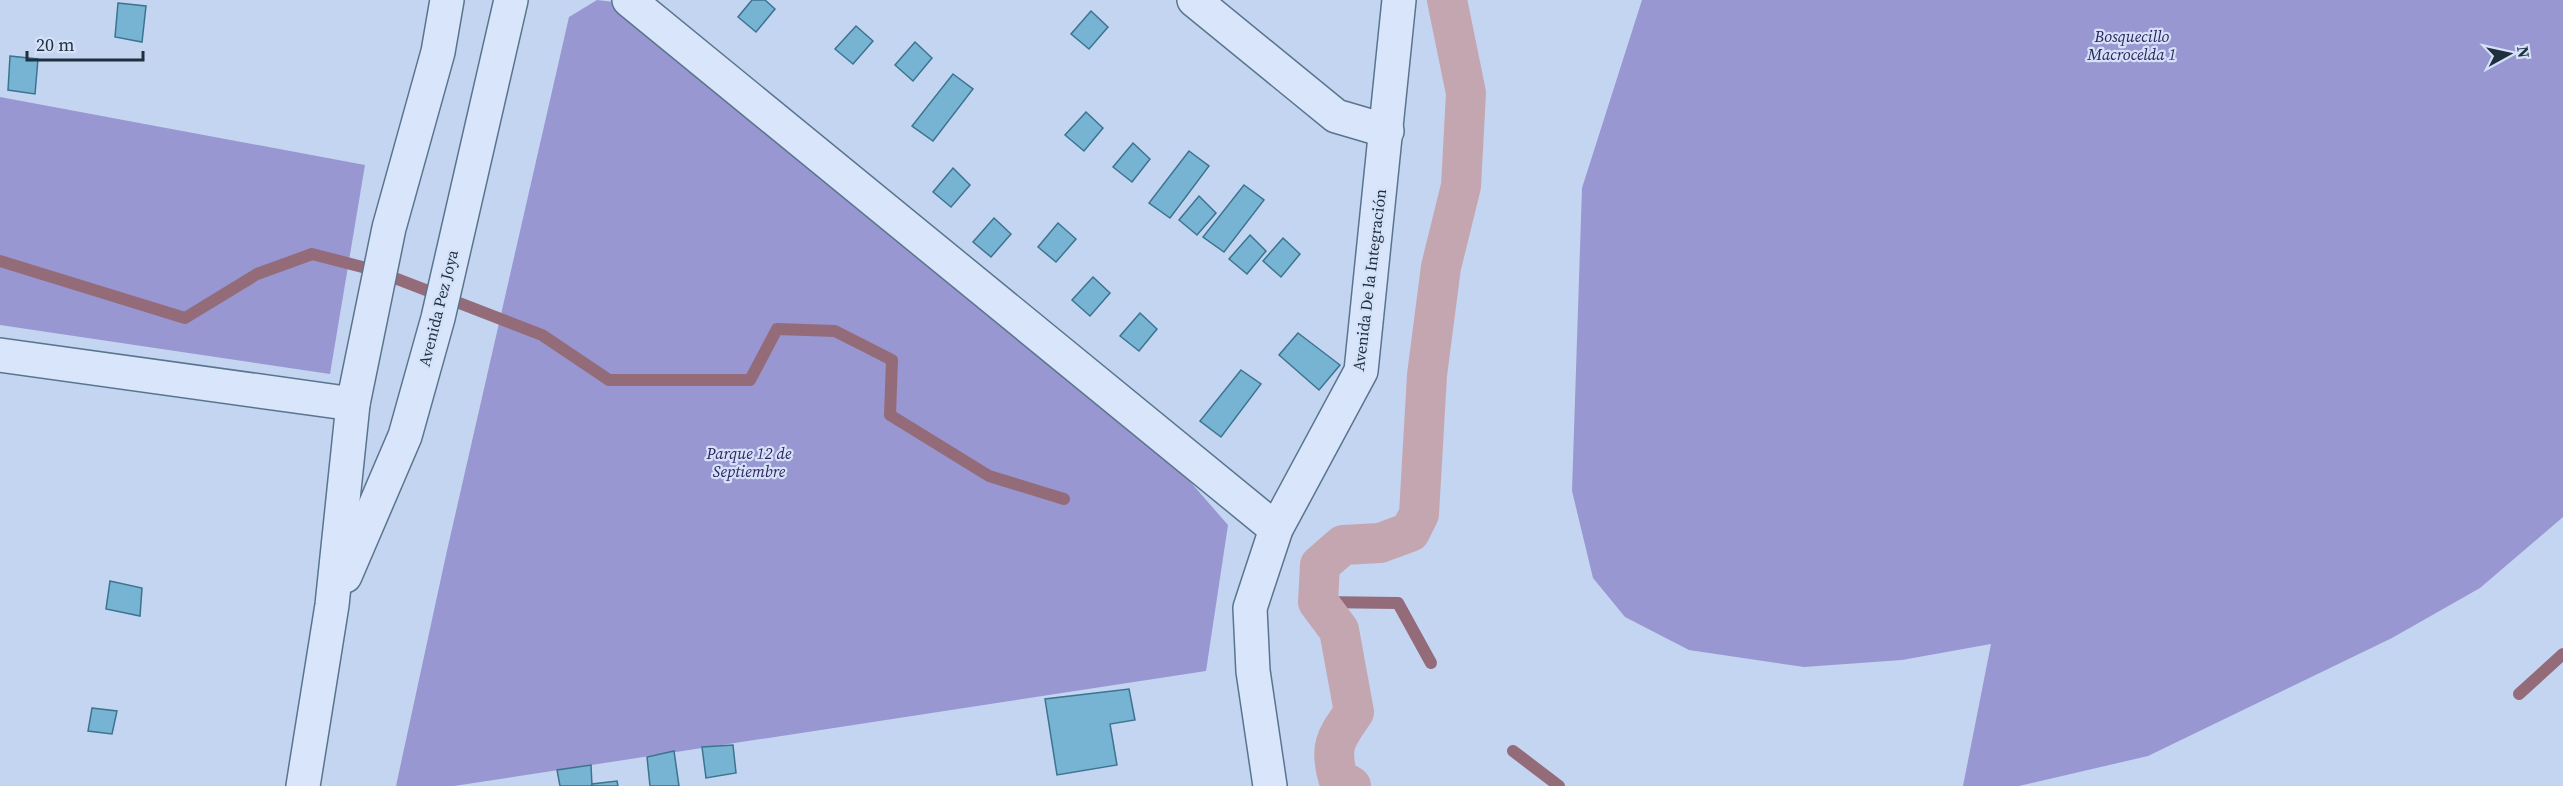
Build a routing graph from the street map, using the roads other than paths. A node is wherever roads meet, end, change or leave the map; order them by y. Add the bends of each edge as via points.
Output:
1 (447, 0) edge
2 (511, 0) edge
3 (629, 0) edge
4 (1194, 0) edge
5 (1399, 0) edge
6 (1387, 131) junction
7 (0, 355) edge
8 (353, 404) junction
9 (1276, 529) junction
10 (332, 606) junction
11 (303, 786) edge
12 (1270, 786) edge

1 - 8 street, Avenida Pez Joya via 438,52 389,228
2 - 10 street, Avenida Pez Joya via 438,318 405,436
3 - 9 street
4 - 6 street via 1336,116
5 - 6 street, Avenida De la Integración
6 - 9 street, Avenida De la Integración via 1361,371
7 - 8 street
8 - 10 street, Avenida Pez Joya
9 - 12 street, Avenida De la Integración via 1250,608 1253,671
10 - 11 street, Avenida Pez Joya

